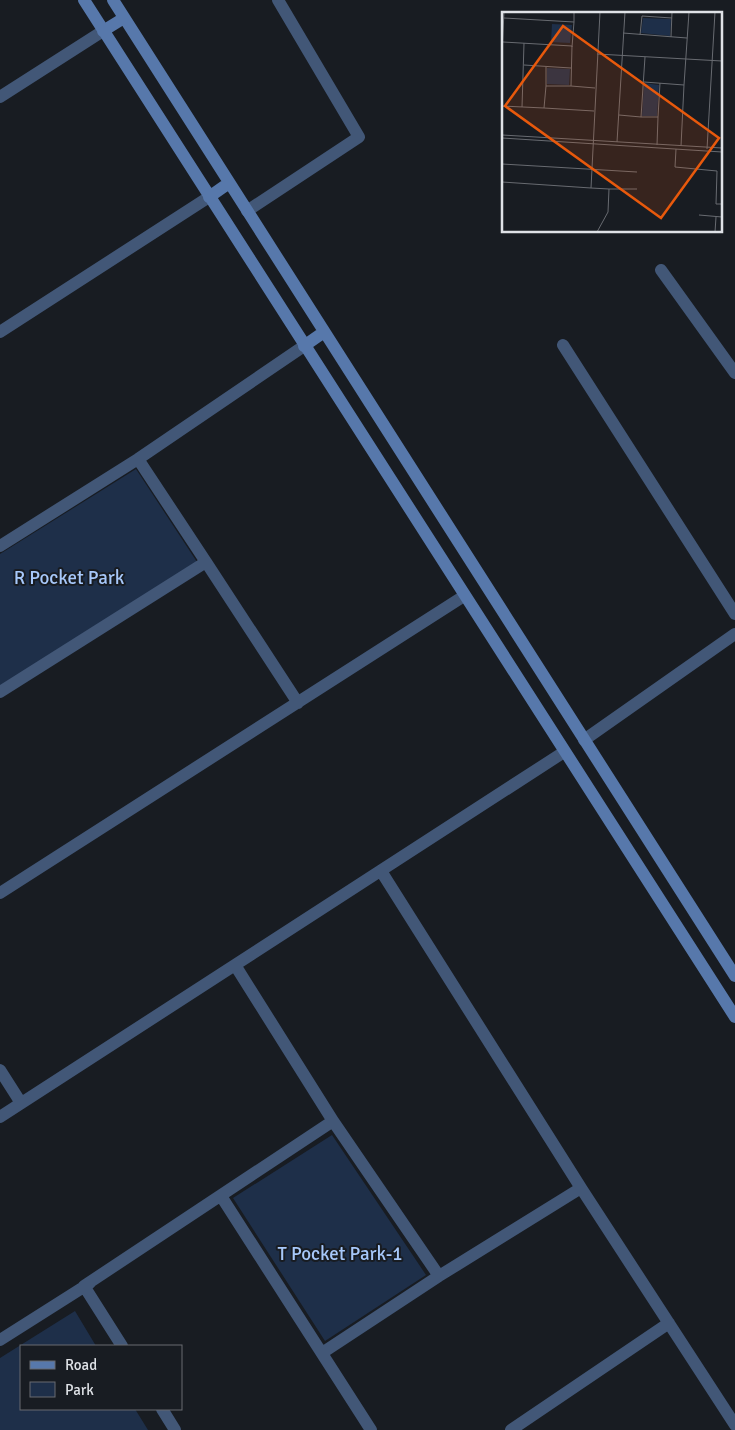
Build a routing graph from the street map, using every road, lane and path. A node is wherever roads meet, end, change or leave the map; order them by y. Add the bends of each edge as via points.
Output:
1 (84, 0) edge
2 (113, 0) edge
3 (278, 0) edge
4 (124, 18) junction
5 (103, 31) junction
6 (0, 97) edge
7 (229, 182) junction
8 (209, 197) junction
9 (247, 211) junction
10 (660, 270) dead end
11 (0, 332) edge
12 (324, 332) junction
13 (562, 345) dead end
14 (304, 346) junction
15 (735, 373) edge
16 (138, 459) junction
17 (0, 546) edge
18 (206, 562) junction
19 (484, 584) junction
20 (464, 596) junction
21 (735, 614) edge
22 (735, 634) edge
23 (0, 692) edge
24 (298, 703) junction
25 (584, 740) junction
26 (564, 752) junction
27 (381, 871) junction
28 (0, 893) edge
29 (235, 965) junction
30 (735, 976) edge
31 (735, 1017) edge
32 (0, 1070) edge
33 (21, 1104) junction
34 (0, 1117) edge
35 (333, 1121) junction
36 (581, 1188) junction
37 (221, 1196) junction
38 (439, 1276) junction
39 (90, 1283) junction
40 (669, 1323) junction
41 (0, 1340) edge
42 (121, 1345) edge
43 (322, 1353) junction
44 (163, 1410) edge
45 (735, 1425) edge
46 (175, 1430) edge
47 (371, 1430) edge
48 (511, 1430) edge

1 - 5 street
2 - 4 street
3 - 9 street via 359,137
4 - 5 street
4 - 7 street
5 - 6 street
5 - 8 street
7 - 8 street
7 - 9 street
8 - 11 street
8 - 14 street
9 - 12 street
10 - 15 street
12 - 14 street
12 - 19 street
13 - 21 street
14 - 16 street
14 - 20 street
16 - 17 street
16 - 18 street
18 - 23 street
18 - 24 street
19 - 20 street
19 - 25 street
20 - 24 street
20 - 26 street
22 - 25 street
24 - 28 street
25 - 26 street
25 - 30 street
26 - 27 street
26 - 31 street
27 - 29 street
27 - 36 street
29 - 33 street
29 - 35 street
32 - 33 street
33 - 34 street
35 - 37 street
35 - 38 street
36 - 38 street
36 - 40 street
37 - 39 street
37 - 43 street
38 - 43 street
39 - 41 street
39 - 42 street via 84,1286
40 - 45 street
40 - 48 street
43 - 47 street
44 - 46 street

